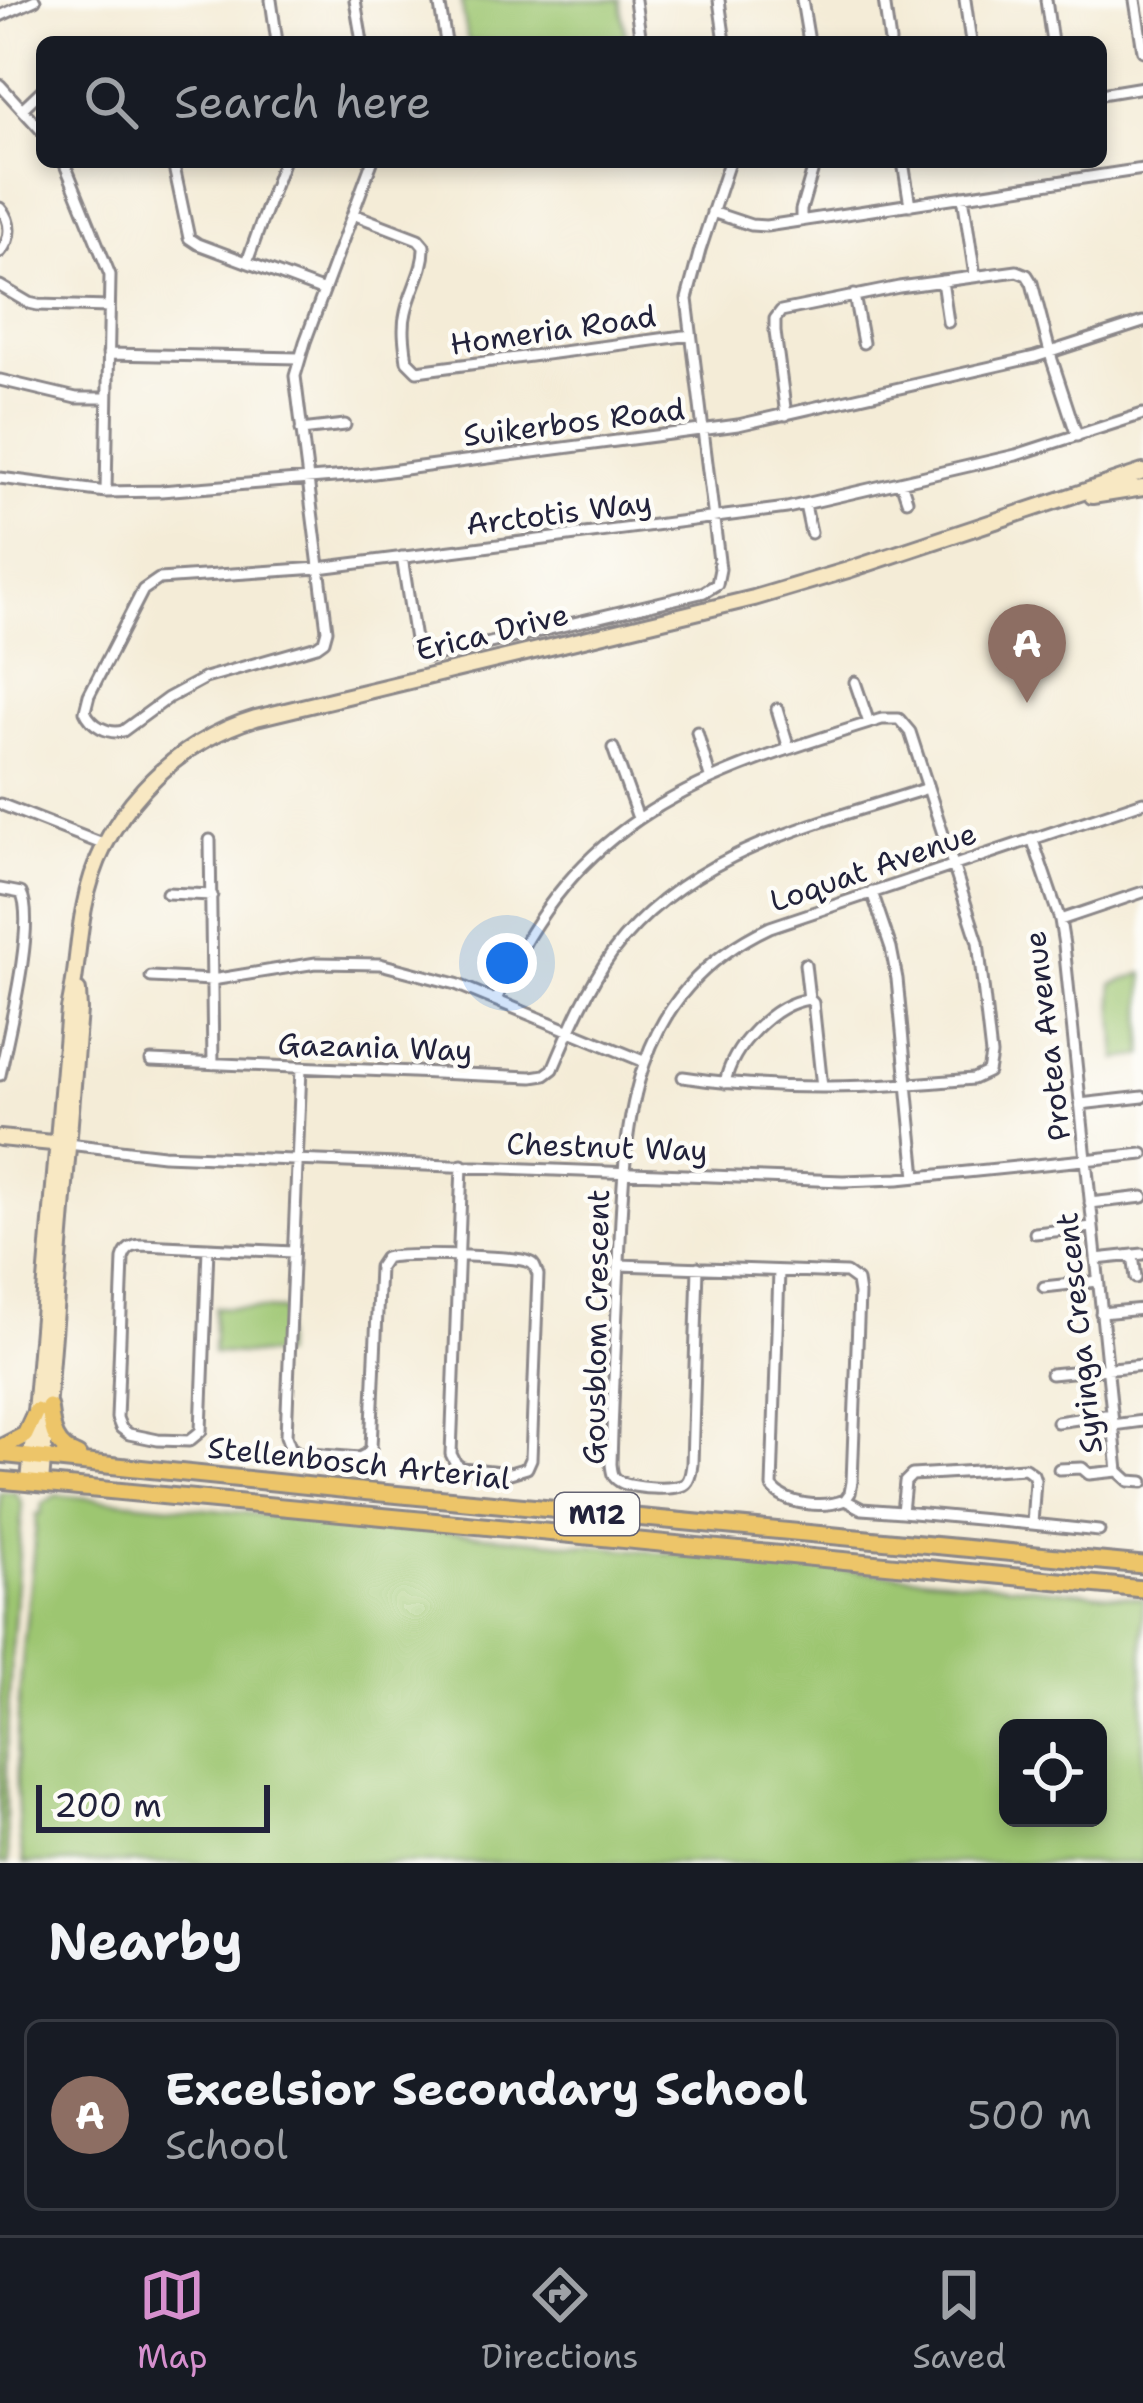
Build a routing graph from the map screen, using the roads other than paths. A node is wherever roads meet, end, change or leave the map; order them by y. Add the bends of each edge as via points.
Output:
1 (35, 0) edge
2 (271, 0) edge
3 (355, 0) edge
4 (439, 0) edge
5 (635, 0) edge
6 (718, 0) edge
7 (802, 0) edge
8 (884, 0) edge
9 (965, 0) edge
10 (1046, 0) edge
11 (1135, 0) edge
12 (0, 16) edge
13 (277, 36) edge
14 (361, 36) edge
15 (445, 36) edge
16 (640, 36) edge
17 (724, 36) edge
18 (807, 36) edge
19 (889, 36) edge
20 (970, 36) edge
21 (1051, 36) edge
22 (1143, 52) edge
23 (0, 85) edge
24 (1143, 87) edge
25 (1107, 93) edge
26 (36, 96) edge
27 (22, 109) junction
28 (36, 124) edge
29 (68, 168) edge
30 (174, 168) edge
31 (281, 168) edge
32 (370, 168) edge
33 (727, 168) edge
34 (813, 168) edge
35 (904, 168) edge
36 (1143, 170) edge
37 (963, 196) junction
38 (910, 205) junction
39 (0, 208) edge
40 (712, 212) junction
41 (353, 214) junction
42 (801, 221) junction
43 (0, 252) edge
44 (247, 262) junction
45 (975, 276) junction
46 (942, 280) junction
47 (0, 286) edge
48 (324, 291) junction
49 (854, 295) junction
50 (109, 308) junction
51 (948, 322) dead end
52 (1143, 322) edge
53 (691, 335) junction
54 (863, 343) dead end
55 (1050, 352) junction
56 (108, 354) junction
57 (299, 358) junction
58 (0, 380) edge
59 (107, 398) junction
60 (1143, 414) edge
61 (786, 415) junction
62 (345, 425) dead end
63 (301, 430) junction
64 (702, 430) junction
65 (1077, 436) junction
66 (1143, 472) edge
67 (0, 478) edge
68 (308, 480) junction
69 (901, 482) junction
70 (1143, 488) edge
71 (106, 492) junction
72 (908, 500) dead end
73 (1063, 500) junction
74 (805, 505) junction
75 (713, 517) junction
76 (811, 533) dead end
77 (402, 557) junction
78 (319, 568) junction
79 (855, 682) dead end
80 (777, 709) dead end
81 (869, 723) junction
82 (697, 732) dead end
83 (613, 748) dead end
84 (789, 749) junction
85 (710, 777) junction
86 (928, 788) junction
87 (1143, 802) edge
88 (0, 804) edge
89 (638, 818) junction
90 (1032, 838) junction
91 (210, 840) dead end
92 (105, 845) junction
93 (953, 864) junction
94 (0, 889) edge
95 (872, 892) junction
96 (1143, 892) edge
97 (167, 893) dead end
98 (212, 895) junction
99 (1060, 920) junction
100 (805, 964) dead end
101 (151, 977) dead end
102 (212, 980) junction
103 (809, 999) junction
104 (496, 1000) junction
105 (570, 1030) junction
106 (151, 1061) dead end
107 (643, 1061) junction
108 (213, 1064) junction
109 (301, 1068) junction
110 (0, 1075) edge
111 (683, 1077) dead end
112 (725, 1083) junction
113 (908, 1085) junction
114 (822, 1087) junction
115 (1143, 1097) edge
116 (1080, 1104) junction
117 (0, 1138) edge
118 (63, 1144) junction
119 (1143, 1154) edge
120 (297, 1159) junction
121 (1086, 1160) junction
122 (462, 1165) junction
123 (623, 1172) junction
124 (916, 1177) junction
125 (1143, 1197) edge
126 (1090, 1203) junction
127 (1093, 1227) junction
128 (1035, 1233) dead end
129 (208, 1247) junction
130 (293, 1252) junction
131 (1138, 1254) edge
132 (458, 1258) junction
133 (1096, 1259) junction
134 (619, 1265) junction
135 (698, 1267) junction
136 (778, 1270) junction
137 (1136, 1278) dead end
138 (1098, 1281) junction
139 (1044, 1287) dead end
140 (1143, 1309) edge
141 (1102, 1313) junction
142 (1143, 1365) edge
143 (1107, 1369) junction
144 (1051, 1374) dead end
145 (42, 1409) junction
146 (1112, 1419) junction
147 (1143, 1421) edge
148 (1057, 1422) dead end
149 (0, 1451) edge
150 (38, 1458) junction
151 (100, 1463) junction
152 (1059, 1469) dead end
153 (1118, 1471) junction
154 (0, 1480) edge
155 (1143, 1482) edge
156 (35, 1483) junction
157 (845, 1500) junction
158 (902, 1512) junction
159 (1032, 1525) junction
160 (1099, 1531) dead end
161 (1143, 1565) edge
162 (1143, 1589) edge

1 - 12 street
2 - 13 street
3 - 14 street
4 - 15 street
5 - 16 street
6 - 17 street
7 - 18 street
8 - 19 street
9 - 20 street
10 - 21 street
11 - 22 street
23 - 27 street
24 - 25 street
26 - 27 street
27 - 28 street
29 - 50 street via 110,275
30 - 44 street via 189,238
31 - 44 street
32 - 41 street
33 - 40 street
34 - 42 street
35 - 38 street
36 - 37 street
37 - 38 street
37 - 45 street
38 - 42 street
39 - 43 street via 9,233
40 - 42 street via 759,226
40 - 53 street via 687,299
41 - 48 street
41 - 53 street, Homeria Road via 424,246 404,326 407,361 417,371
44 - 48 street
45 - 46 street
45 - 55 street via 1027,275
46 - 49 street
46 - 51 street
47 - 50 street via 29,304
48 - 57 street
49 - 54 street
49 - 61 street via 778,314
50 - 56 street
52 - 55 street, Suikerbos Road
53 - 64 street
55 - 61 street, Suikerbos Road
55 - 65 street
56 - 57 street
56 - 59 street
57 - 63 street
58 - 59 street
59 - 71 street
60 - 65 street, Arctotis Way
61 - 64 street, Suikerbos Road
62 - 63 street
63 - 68 street
64 - 68 street, Suikerbos Road
64 - 75 street
65 - 69 street, Arctotis Way
66 - 73 main road, Erica Drive
67 - 71 street, Suikerbos Road
68 - 71 street, Suikerbos Road
68 - 78 street
69 - 72 street
69 - 74 street, Arctotis Way
70 - 73 main road, Erica Drive
73 - 92 main road, Erica Drive via 754,598 243,722 166,766
74 - 75 street, Arctotis Way
74 - 76 street
75 - 77 street, Arctotis Way
75 - 77 street via 720,578 712,589 431,657 416,646
77 - 78 street, Arctotis Way
78 - 78 street, Arctotis Way via 327,631 317,646 205,677 123,731 88,717 89,695 151,582
79 - 81 street
80 - 84 street
81 - 84 street
81 - 86 street via 899,719
82 - 85 street
83 - 89 street
84 - 85 street
85 - 89 street
86 - 93 street
86 - 105 street, Gazania Way via 783,835 688,880 612,954
87 - 90 street, Loquat Avenue
88 - 92 street
89 - 104 street via 541,914
90 - 93 street, Loquat Avenue
90 - 99 street, Protea Avenue
91 - 98 street
92 - 118 main road, Erica Drive via 84,908 69,1009
93 - 95 street, Loquat Avenue
93 - 113 street via 978,942 990,1066 979,1078
94 - 110 street via 21,893 27,910
95 - 107 street, Loquat Avenue via 734,946 683,992
95 - 113 street via 895,964
96 - 99 street
97 - 98 street
98 - 102 street
99 - 116 street, Protea Avenue
100 - 103 street
101 - 102 street
102 - 104 street via 370,963
102 - 108 street
103 - 112 street via 753,1034
103 - 114 street
104 - 105 street
105 - 107 street
105 - 109 street, Gazania Way via 553,1069 532,1077
106 - 108 street, Gazania Way
107 - 123 street, Loquat Avenue
108 - 109 street, Gazania Way
109 - 120 street
111 - 112 street
112 - 114 street
113 - 114 street
113 - 124 street
115 - 116 street
116 - 121 street, Protea Avenue
117 - 118 main road
118 - 120 street, Chestnut Way
118 - 145 main road, Erica Drive
119 - 121 street, Chestnut Way
120 - 122 street, Chestnut Way
120 - 130 street
121 - 124 street, Chestnut Way
121 - 126 street, Syringa Crescent
122 - 123 street, Chestnut Way
122 - 132 street
123 - 124 street, Chestnut Way
123 - 134 street, Gousblom Crescent
125 - 126 street
126 - 127 street, Syringa Crescent
127 - 128 street
127 - 133 street, Syringa Crescent
129 - 129 street via 202,1431 182,1442 129,1434 117,1418 124,1254 137,1245
129 - 130 street
130 - 132 street via 288,1442 298,1453 352,1458 370,1448 379,1267 396,1255
131 - 133 street
131 - 137 street
132 - 132 street via 526,1261 538,1275 531,1460 520,1472 462,1468 451,1454
133 - 138 street, Syringa Crescent
134 - 135 street
134 - 135 street, Gousblom Crescent via 611,1471 623,1484 672,1489 686,1484 692,1464
135 - 136 street
136 - 157 street via 772,1487 794,1501
136 - 157 street via 847,1273 859,1286
138 - 139 street
138 - 141 street, Syringa Crescent
140 - 141 street
141 - 143 street, Syringa Crescent
142 - 143 street
143 - 144 street
143 - 146 street, Syringa Crescent
145 - 149 main road via 25,1435
145 - 150 main road, Erica Drive
145 - 151 main road via 60,1446
146 - 147 street
146 - 148 street
146 - 153 street, Syringa Crescent
149 - 150 main road, Stellenbosch Arterial / M12
150 - 151 main road, Stellenbosch Arterial / M12
150 - 156 main road, Erica Drive
151 - 161 main road, Stellenbosch Arterial / M12
152 - 153 street
153 - 155 street, Syringa Crescent
154 - 156 main road, Stellenbosch Arterial / M12
156 - 162 main road, Stellenbosch Arterial / M12
157 - 158 street
158 - 159 street
158 - 159 street via 912,1475 1025,1468 1034,1480
159 - 160 street

